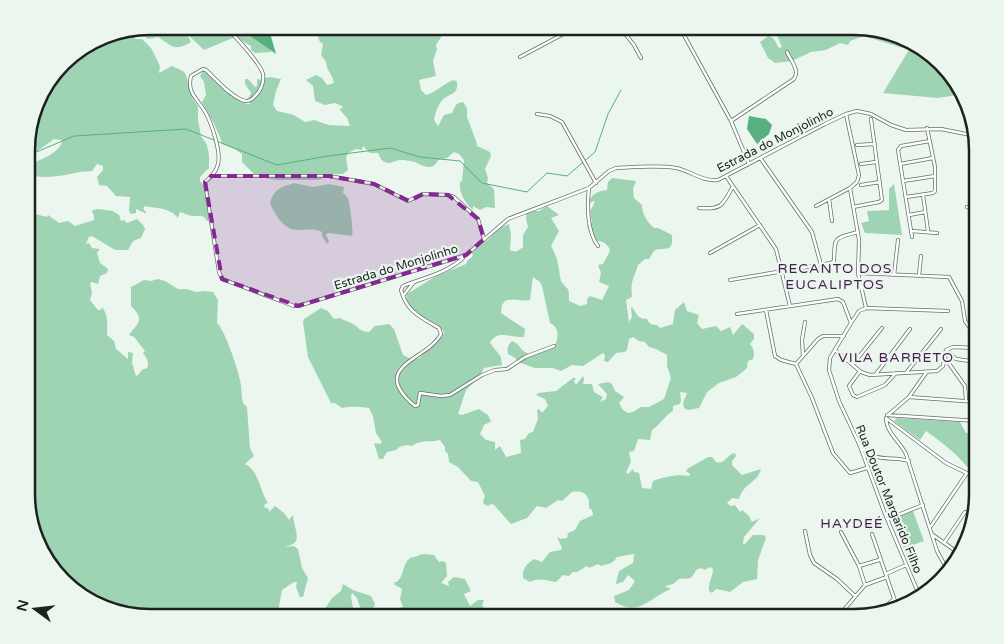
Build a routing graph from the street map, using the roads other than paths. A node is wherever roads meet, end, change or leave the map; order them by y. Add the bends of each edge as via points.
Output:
1 (233, 35) edge
2 (562, 35) edge
3 (626, 35) edge
4 (684, 35) edge
5 (787, 52) dead end
6 (520, 58) dead end
7 (641, 58) dead end
8 (537, 114) dead end
9 (846, 114) junction
10 (871, 119) dead end
11 (731, 121) junction
12 (927, 128) junction
13 (968, 134) edge
14 (930, 142) junction
15 (875, 144) junction
16 (857, 146) dead end
17 (933, 158) junction
18 (761, 159) junction
19 (877, 162) junction
20 (749, 164) junction
21 (860, 164) dead end
22 (900, 164) junction
23 (211, 176) junction
24 (726, 176) junction
25 (935, 176) junction
26 (903, 180) junction
27 (880, 182) junction
28 (596, 184) junction
29 (861, 185) dead end
30 (733, 186) junction
31 (589, 188) junction
32 (850, 188) junction
33 (922, 195) junction
34 (906, 198) junction
35 (828, 199) junction
36 (816, 206) dead end
37 (853, 207) junction
38 (966, 207) dead end
39 (699, 208) dead end
40 (969, 208) edge
41 (925, 212) junction
42 (908, 215) junction
43 (832, 221) dead end
44 (760, 225) junction
45 (911, 231) junction
46 (928, 231) junction
47 (859, 232) junction
48 (938, 233) dead end
49 (912, 237) dead end
50 (484, 239) junction
51 (898, 240) dead end
52 (598, 246) dead end
53 (710, 253) dead end
54 (466, 255) junction
55 (921, 256) dead end
56 (821, 265) junction
57 (782, 272) junction
58 (858, 273) junction
59 (894, 275) junction
60 (919, 276) junction
61 (730, 280) dead end
62 (414, 282) junction
63 (403, 296) junction
64 (790, 306) junction
65 (866, 308) junction
66 (766, 310) junction
67 (948, 311) dead end
68 (737, 314) dead end
69 (805, 322) dead end
70 (851, 323) junction
71 (969, 327) edge
72 (882, 328) dead end
73 (941, 329) dead end
74 (910, 330) dead end
75 (844, 336) junction
76 (554, 346) dead end
77 (969, 348) edge
78 (835, 350) junction
79 (946, 350) junction
80 (803, 356) junction
81 (945, 358) junction
82 (969, 361) edge
83 (796, 364) junction
84 (852, 364) junction
85 (860, 371) junction
86 (926, 372) junction
87 (896, 373) junction
88 (906, 373) junction
89 (875, 374) junction
90 (909, 397) junction
91 (966, 401) junction
92 (969, 401) edge
93 (887, 417) junction
94 (969, 421) edge
95 (860, 446) junction
96 (909, 461) junction
97 (868, 468) junction
98 (967, 473) joint
99 (923, 505) junction
100 (966, 512) dead end
101 (888, 520) junction
102 (931, 527) junction
103 (805, 531) dead end
104 (841, 532) dead end
105 (872, 534) dead end
106 (933, 535) junction
107 (944, 542) junction
108 (954, 550) edge
109 (880, 560) junction
110 (906, 565) junction
111 (945, 565) edge
112 (859, 566) junction
113 (886, 575) junction
114 (865, 585) junction
115 (917, 591) edge
116 (855, 596) junction
117 (895, 599) joint
118 (891, 603) edge
119 (844, 609) edge

1 - 23 street via 260,68 263,82 254,97 244,101 206,70 190,76 189,86 207,114 216,143 218,164
2 - 6 street
3 - 7 street
4 - 11 street
5 - 11 street via 796,69 794,79
8 - 28 street via 562,122
9 - 12 street via 861,111 906,130
9 - 18 street, Estrada do Monjolinho
9 - 32 street via 859,175
10 - 15 street
11 - 20 street
12 - 13 street
12 - 14 street
14 - 17 street
14 - 22 street via 900,147
15 - 16 street
15 - 19 street
17 - 22 street
17 - 25 street
18 - 20 street, Estrada do Monjolinho
18 - 56 street via 812,232
19 - 21 street
19 - 27 street
20 - 24 street, Estrada do Monjolinho
22 - 26 street
23 - 50 street via 329,176 374,184 408,200 423,194 448,195 478,219
23 - 54 street, Estrada do Monjolinho via 205,182 222,279 294,306
24 - 28 street, Estrada do Monjolinho via 710,181 672,168 616,168
24 - 30 street
25 - 26 street
25 - 33 street via 935,192
26 - 34 street
27 - 29 street
27 - 37 street via 882,201
28 - 31 street, Estrada do Monjolinho
30 - 39 street via 720,207
30 - 44 street
31 - 50 street, Estrada do Monjolinho via 508,219
31 - 52 street via 587,210 592,236
32 - 35 street
32 - 37 street
33 - 34 street
33 - 41 street
34 - 42 street
35 - 36 street
35 - 43 street
37 - 47 street
38 - 40 street
41 - 42 street
41 - 46 street
42 - 45 street
44 - 53 street
44 - 57 street via 776,249
45 - 46 street
45 - 49 street
46 - 48 street
47 - 56 street via 837,239 833,246 834,261
47 - 58 street
50 - 54 street, Estrada do Monjolinho
51 - 59 street
54 - 62 street via 456,264
55 - 60 street
56 - 57 street
57 - 61 street
57 - 64 street
58 - 59 street
58 - 65 street
59 - 60 street
60 - 71 street via 951,277
62 - 63 street
62 - 63 street via 403,286
63 - 76 street via 411,309 439,328 441,334 399,373 400,388 415,406 420,393 445,396 482,374 507,369 525,357
64 - 66 street
64 - 70 street via 840,299
65 - 67 street
65 - 70 street via 860,310
66 - 68 street
66 - 83 street via 775,356
69 - 80 street
70 - 75 street
72 - 84 street
73 - 88 street
74 - 89 street
75 - 78 street
75 - 80 street via 823,336
77 - 79 street
78 - 84 street
78 - 95 street, Rua Doutor Margarido Filho via 829,370
79 - 81 street
79 - 82 street via 956,359
80 - 83 street
81 - 86 street via 940,370
81 - 91 street via 965,386
83 - 97 street via 834,455 850,473
84 - 85 street
85 - 87 street via 848,386 853,395 860,397 884,386
85 - 89 street
86 - 88 street
86 - 90 street
87 - 88 street
87 - 89 street
90 - 91 street
90 - 93 street
91 - 92 street
93 - 94 street
93 - 96 street via 888,429
93 - 98 street via 946,463
95 - 96 street via 873,457
95 - 97 street, Rua Doutor Margarido Filho
96 - 99 street
97 - 101 street, Rua Doutor Margarido Filho
98 - 102 street
99 - 101 street
99 - 102 street
100 - 107 street
101 - 110 street, Rua Doutor Margarido Filho
102 - 106 street
103 - 116 street via 814,562
104 - 112 street
105 - 109 street
106 - 107 street
106 - 111 street
107 - 108 street
109 - 112 street
109 - 113 street
110 - 113 street
110 - 115 street, Rua Doutor Margarido Filho
112 - 114 street
113 - 114 street
113 - 117 street
114 - 116 street
116 - 119 street
117 - 118 street

